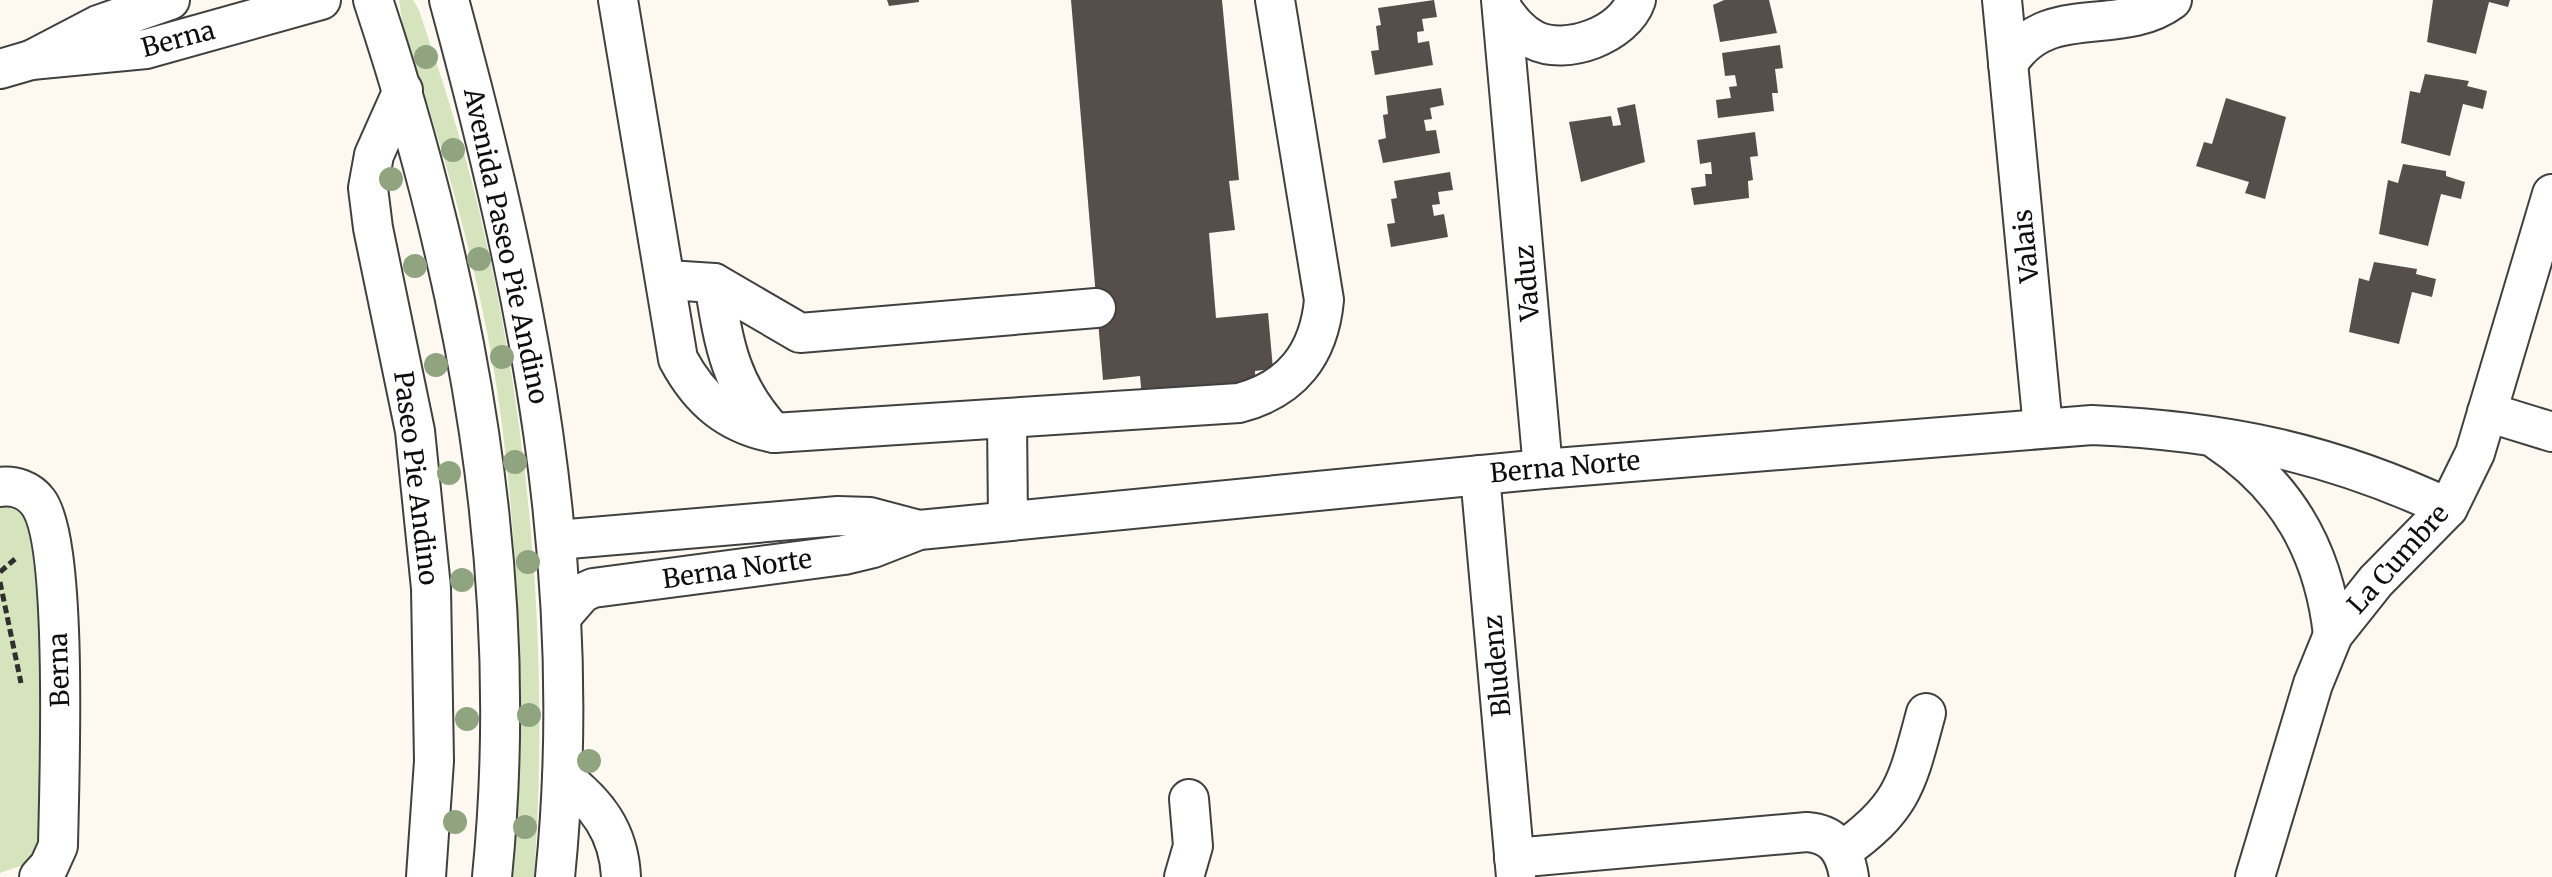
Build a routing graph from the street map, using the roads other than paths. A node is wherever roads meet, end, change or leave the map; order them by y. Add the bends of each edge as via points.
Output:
1 (170, 0) edge
2 (321, 0) edge
3 (373, 0) edge
4 (449, 0) edge
5 (618, 0) edge
6 (1275, 0) edge
7 (1636, 0) edge
8 (2002, 0) edge
9 (2022, 0) edge
10 (2172, 0) edge
11 (1501, 5) edge
12 (2057, 22) junction
13 (1547, 45) junction
14 (16, 64) edge
15 (2008, 64) junction
16 (403, 90) junction
17 (1510, 97) junction
18 (2552, 194) edge
19 (668, 280) junction
20 (714, 283) junction
21 (1096, 308) dead end
22 (2487, 412) junction
23 (1007, 419) junction
24 (2043, 428) junction
25 (2552, 432) edge
26 (774, 433) junction
27 (2212, 436) junction
28 (1543, 469) junction
29 (1480, 475) junction
30 (0, 487) edge
31 (2448, 508) junction
32 (1008, 521) junction
33 (919, 530) junction
34 (557, 540) junction
35 (562, 616) junction
36 (2333, 635) junction
37 (1926, 713) dead end
38 (562, 777) junction
39 (1189, 799) dead end
40 (1846, 864) edge
41 (1515, 868) edge
42 (39, 877) edge
43 (426, 877) edge
44 (492, 877) edge
45 (555, 877) edge
46 (621, 877) edge
47 (1184, 877) edge
48 (2255, 877) edge

1 - 14 street, Berna via 98,25
2 - 14 street, Berna via 146,49
3 - 16 street
4 - 34 street, Avenida Paseo Pie Andino via 522,297
5 - 19 street
6 - 23 street via 1324,300 1316,343 1305,362 1277,389 1239,403
7 - 13 street via 1626,20 1607,34
8 - 15 street, Valais
9 - 12 street
10 - 12 street via 2141,12
11 - 13 street, Vaduz via 1525,35
11 - 17 street, Vaduz
12 - 15 street via 2027,37
13 - 17 street via 1525,64
15 - 24 street, Valais
16 - 43 street, Paseo Pie Andino via 374,155 368,188 415,431 431,588 434,761
16 - 44 street via 448,257 482,436 499,659
17 - 28 street, Vaduz
18 - 22 street, La Cumbre
19 - 20 street
19 - 26 street via 672,338 689,379 718,411
20 - 21 street via 800,333
20 - 26 street via 733,376
22 - 25 street
22 - 31 street, La Cumbre via 2475,453
23 - 26 street
23 - 32 street
24 - 27 street, Berna Norte via 2092,425
24 - 28 street, Berna Norte
27 - 31 street, Berna Norte via 2331,460
27 - 36 street via 2258,471 2296,516 2322,573
28 - 29 street, Berna Norte
29 - 32 street, Berna Norte
29 - 41 street, Bludenz
30 - 42 street, Berna via 17,488 38,501 54,565 58,846
31 - 36 street, La Cumbre via 2376,581
32 - 33 street, Berna Norte
33 - 34 street, Berna Norte via 870,517 838,516
33 - 35 street, Berna Norte via 844,555 593,588
34 - 35 street, Avenida Paseo Pie Andino
35 - 38 street, Avenida Paseo Pie Andino
36 - 48 street, La Cumbre via 2313,684
37 - 40 street, Bludenz via 1902,793
38 - 45 street, Avenida Paseo Pie Andino
38 - 46 street via 582,792 610,828
39 - 47 street via 1193,846
40 - 41 street, Bludenz via 1829,838 1807,832

